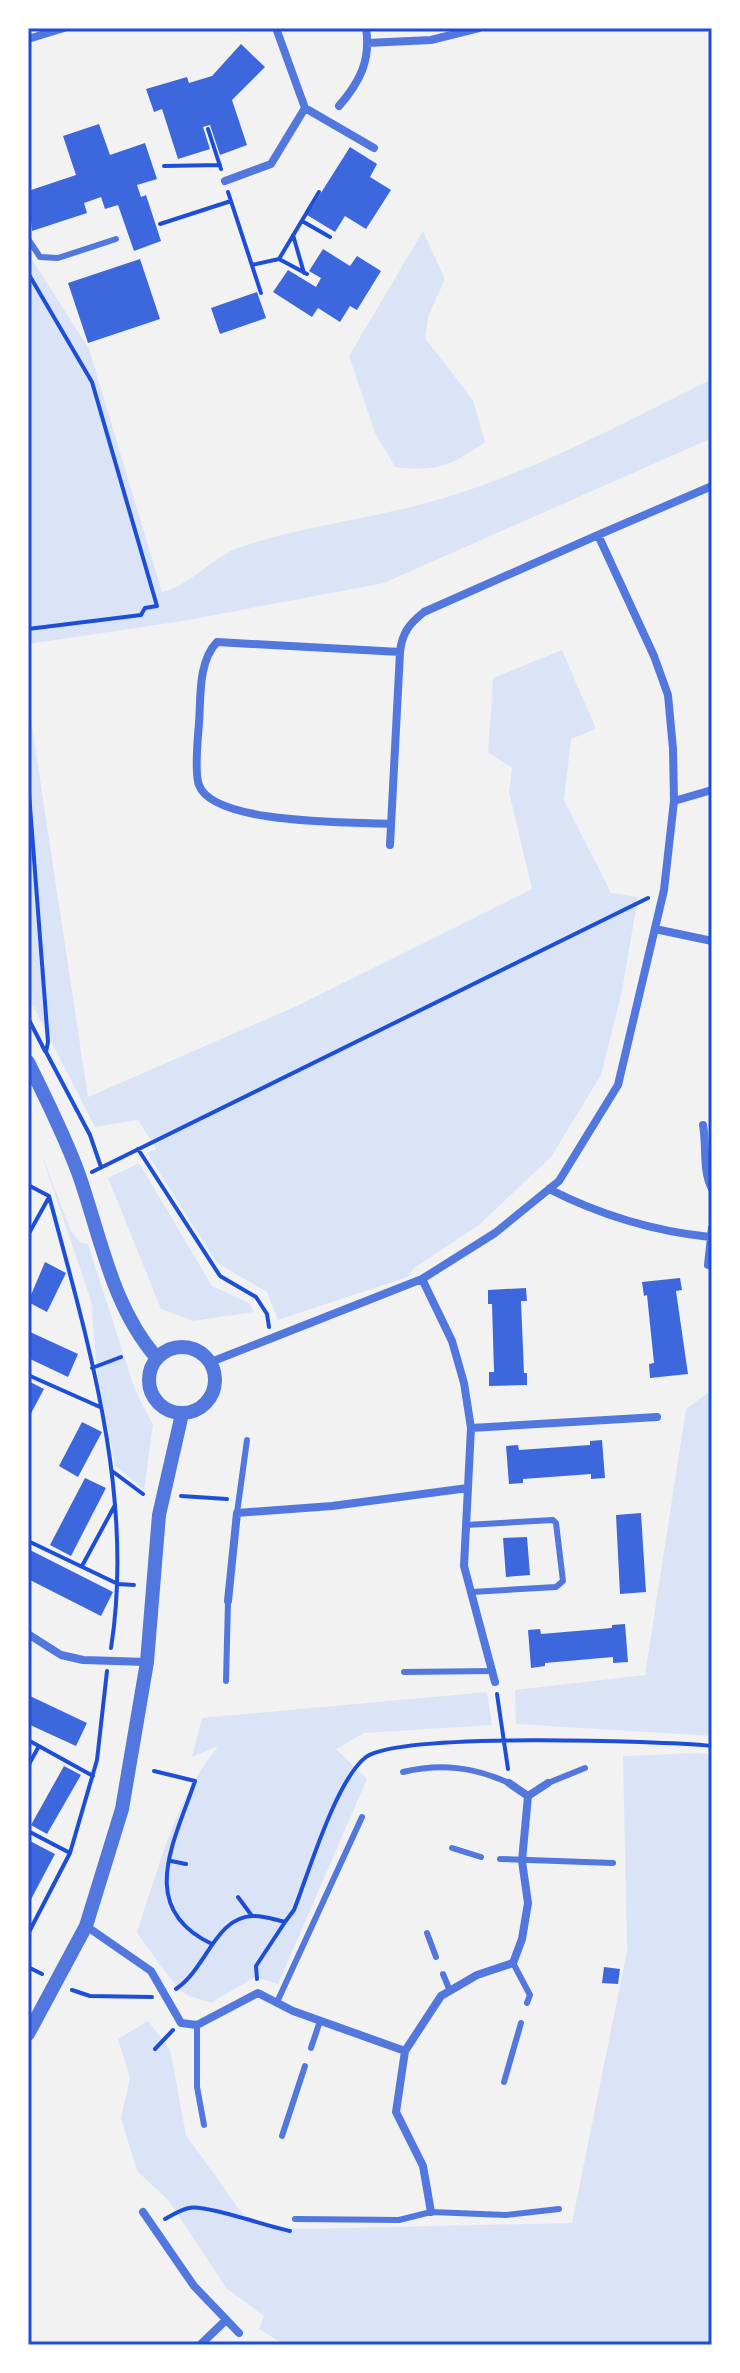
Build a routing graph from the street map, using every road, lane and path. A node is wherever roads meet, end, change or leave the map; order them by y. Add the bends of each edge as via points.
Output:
1 (64, 28) edge
2 (276, 28) edge
3 (366, 28) edge
4 (479, 28) edge
5 (28, 39) edge
6 (367, 43) junction
7 (339, 106) dead end
8 (305, 108) junction
9 (208, 129) dead end
10 (374, 148) dead end
11 (220, 165) junction
12 (164, 166) dead end
13 (225, 181) junction
14 (319, 192) dead end
15 (231, 201) junction
16 (302, 221) junction
17 (160, 224) dead end
18 (293, 235) junction
19 (330, 237) dead end
20 (28, 239) edge
21 (116, 239) dead end
22 (279, 259) junction
23 (252, 265) junction
24 (28, 273) edge
25 (261, 293) dead end
26 (712, 486) edge
27 (598, 535) junction
28 (28, 629) edge
29 (400, 652) junction
30 (28, 780) edge
31 (712, 790) edge
32 (674, 801) junction
33 (391, 824) junction
34 (390, 845) dead end
35 (664, 890) junction
36 (655, 929) junction
37 (712, 941) edge
38 (28, 1018) edge
39 (46, 1052) junction
40 (28, 1062) edge
41 (703, 1125) dead end
42 (710, 1147) edge
43 (138, 1149) junction
44 (28, 1185) edge
45 (549, 1189) junction
46 (712, 1189) edge
47 (49, 1196) junction
48 (711, 1232) edge
49 (28, 1235) edge
50 (708, 1265) dead end
51 (422, 1279) junction
52 (271, 1338) junction
53 (121, 1357) dead end
54 (156, 1357) junction
55 (211, 1362) junction
56 (92, 1368) junction
57 (28, 1375) edge
58 (100, 1407) junction
59 (182, 1414) junction
60 (657, 1417) dead end
61 (471, 1428) junction
62 (247, 1440) dead end
63 (110, 1469) junction
64 (468, 1488) junction
65 (143, 1494) dead end
66 (181, 1496) dead end
67 (237, 1500) junction
68 (116, 1503) junction
69 (237, 1513) junction
70 (466, 1525) junction
71 (28, 1541) edge
72 (82, 1566) junction
73 (118, 1584) junction
74 (134, 1585) dead end
75 (472, 1592) junction
76 (228, 1601) joint
77 (28, 1634) edge
78 (110, 1654) dead end
79 (147, 1662) junction
80 (108, 1670) dead end
81 (493, 1671) junction
82 (404, 1672) dead end
83 (226, 1681) dead end
84 (495, 1682) joint
85 (28, 1740) edge
86 (504, 1741) junction
87 (39, 1746) junction
88 (712, 1746) edge
89 (28, 1766) edge
90 (585, 1768) dead end
91 (154, 1771) dead end
92 (403, 1772) dead end
93 (93, 1776) junction
94 (509, 1783) junction
95 (548, 1783) joint
96 (528, 1796) junction
97 (362, 1817) dead end
98 (28, 1831) edge
99 (452, 1848) dead end
100 (70, 1853) junction
101 (481, 1857) dead end
102 (500, 1859) dead end
103 (171, 1861) junction
104 (522, 1861) junction
105 (613, 1863) dead end
106 (186, 1864) dead end
107 (238, 1897) dead end
108 (252, 1916) junction
109 (285, 1922) junction
110 (86, 1926) junction
111 (427, 1933) dead end
112 (28, 1934) edge
113 (212, 1944) junction
114 (436, 1957) dead end
115 (513, 1963) junction
116 (28, 1967) edge
117 (443, 1974) dead end
118 (48, 1977) dead end
119 (72, 1990) dead end
120 (174, 1990) dead end
121 (450, 1991) junction
122 (258, 1993) junction
123 (155, 1997) dead end
124 (278, 2000) junction
125 (527, 2003) dead end
126 (320, 2021) junction
127 (181, 2023) junction
128 (521, 2023) dead end
129 (197, 2025) junction
130 (28, 2034) edge
131 (311, 2048) dead end
132 (155, 2049) dead end
133 (405, 2051) junction
134 (305, 2066) dead end
135 (504, 2082) dead end
136 (204, 2125) dead end
137 (282, 2136) dead end
138 (559, 2209) dead end
139 (143, 2212) dead end
140 (431, 2212) junction
141 (295, 2219) dead end
142 (226, 2320) junction
143 (239, 2333) dead end
144 (200, 2345) edge

1 - 5 street
2 - 8 street
3 - 6 street
4 - 6 street via 431,40
6 - 7 street via 360,82
8 - 10 street
8 - 13 street via 271,164
9 - 11 path
11 - 12 path
11 - 13 path
13 - 15 path
14 - 16 path
15 - 17 path
15 - 23 path
16 - 18 path
16 - 19 path
18 - 22 path
18 - 22 path via 305,273
20 - 21 lane via 40,257 58,258
22 - 23 path
23 - 25 path
24 - 28 path via 92,382 157,606 145,608 141,615
26 - 27 street
27 - 29 street via 424,612 402,636
27 - 32 street via 668,695
29 - 33 street
29 - 33 street via 217,642 207,652 198,733 199,785 210,799 234,811
30 - 39 path
31 - 32 street
32 - 35 street
33 - 34 street
35 - 36 street
35 - 43 path
36 - 37 street
36 - 45 street via 618,1085
38 - 39 path
39 - 43 path via 101,1167
40 - 54 street via 77,1169 116,1292
41 - 42 street
42 - 46 street via 705,1167
43 - 52 path via 220,1276 256,1297 267,1314
44 - 47 path
45 - 48 street via 593,1211 672,1233
45 - 51 street via 495,1233
47 - 49 path
47 - 56 path
48 - 50 street
51 - 52 street
51 - 61 street via 452,1341
52 - 55 street
53 - 56 path
54 - 55 street via 191,1347
54 - 59 street via 149,1380 154,1397 169,1412
55 - 59 street via 213,1396 196,1411
56 - 58 path
57 - 58 path
58 - 63 path
59 - 79 street via 159,1515
60 - 61 street
61 - 64 street
62 - 67 lane
63 - 65 path
63 - 68 path
64 - 69 street
64 - 70 street
66 - 67 path
67 - 69 lane
68 - 72 path
68 - 73 path
69 - 76 street
70 - 75 street via 464,1566
70 - 75 lane via 553,1520 563,1581 556,1587
71 - 72 path
72 - 73 path
73 - 74 path
73 - 78 path
75 - 81 street
76 - 83 lane
77 - 79 street via 61,1655
79 - 110 street via 122,1809
80 - 93 path
81 - 82 lane
81 - 84 street
84 - 86 path
85 - 87 path
86 - 88 path
86 - 94 path
86 - 109 path via 419,1744 367,1756 345,1782
87 - 89 path
87 - 93 path
90 - 95 lane
91 - 103 path via 195,1781
92 - 94 lane via 424,1767 480,1769
93 - 100 path
94 - 96 street
95 - 96 street
96 - 104 street
97 - 124 lane
98 - 100 path
99 - 101 lane
100 - 112 path
102 - 104 lane
103 - 106 path
103 - 113 path via 167,1901 181,1925
104 - 105 lane
104 - 115 street via 528,1903
107 - 108 path
108 - 109 path
108 - 113 path via 230,1924
109 - 122 path via 256,1966
110 - 127 street via 151,1971
110 - 130 street
111 - 114 lane
113 - 120 path via 202,1966
115 - 121 street
115 - 125 lane via 530,1995
116 - 118 path
117 - 121 lane
119 - 123 path via 90,1996
121 - 133 street via 441,1996
122 - 124 street
122 - 129 street
124 - 126 street
126 - 131 lane
126 - 133 street
127 - 129 street
127 - 132 path
128 - 135 lane
129 - 136 lane via 197,2087
133 - 140 street via 396,2112 423,2166
134 - 137 lane
138 - 140 lane via 506,2215
139 - 142 street via 194,2286
140 - 141 lane via 399,2220
142 - 143 street
142 - 144 street

